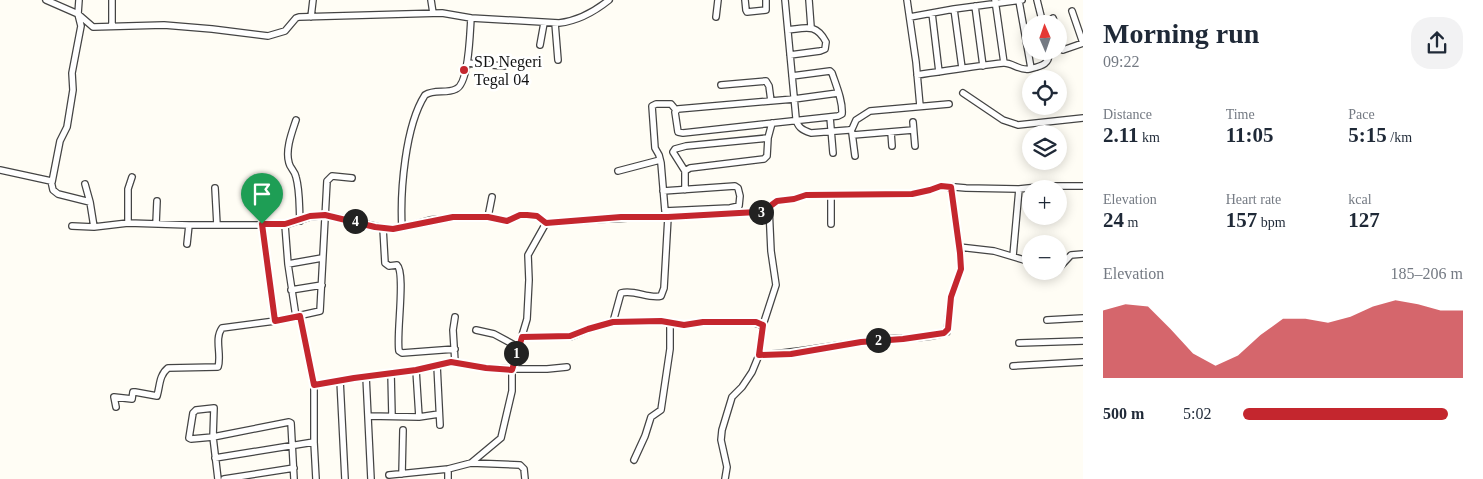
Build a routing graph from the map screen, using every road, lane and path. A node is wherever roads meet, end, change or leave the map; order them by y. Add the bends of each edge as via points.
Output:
1 (46, 0) edge
2 (79, 0) edge
3 (112, 0) edge
4 (312, 0) edge
5 (432, 0) edge
6 (609, 0) edge
7 (718, 0) edge
8 (744, 0) edge
9 (766, 0) edge
10 (786, 0) edge
11 (809, 0) edge
12 (907, 0) edge
13 (1021, 0) edge
14 (1036, 0) edge
15 (996, 2) edge
16 (975, 6) junction
17 (954, 9) junction
18 (1072, 11) dead end
19 (433, 13) junction
20 (932, 13) junction
21 (78, 14) junction
22 (1040, 15) edge
23 (910, 17) junction
24 (311, 18) junction
25 (471, 18) junction
26 (716, 18) dead end
27 (544, 23) junction
28 (555, 23) junction
29 (112, 26) junction
30 (811, 28) junction
31 (788, 30) junction
32 (1083, 43) edge
33 (540, 45) dead end
34 (1068, 48) edge
35 (790, 55) junction
36 (558, 60) dead end
37 (1049, 60) edge
38 (467, 63) junction
39 (1004, 63) junction
40 (504, 66) dead end
41 (983, 66) junction
42 (962, 68) junction
43 (1031, 68) junction
44 (939, 72) junction
45 (917, 75) junction
46 (792, 76) junction
47 (721, 85) dead end
48 (838, 93) junction
49 (962, 93) dead end
50 (794, 99) junction
51 (771, 101) junction
52 (949, 104) dead end
53 (920, 106) junction
54 (676, 110) junction
55 (830, 117) junction
56 (1083, 118) edge
57 (296, 120) dead end
58 (796, 121) junction
59 (913, 122) dead end
60 (772, 123) junction
61 (913, 130) junction
62 (832, 132) junction
63 (852, 132) junction
64 (891, 132) junction
65 (768, 138) junction
66 (892, 146) dead end
67 (915, 146) dead end
68 (833, 153) dead end
69 (855, 156) dead end
70 (660, 160) junction
71 (0, 170) edge
72 (618, 171) dead end
73 (685, 171) junction
74 (132, 177) dead end
75 (352, 178) dead end
76 (52, 182) junction
77 (85, 184) dead end
78 (1083, 186) edge
79 (951, 187) junction
80 (215, 188) dead end
81 (1019, 189) junction
82 (685, 190) junction
83 (663, 191) junction
84 (831, 194) junction
85 (492, 197) dead end
86 (157, 201) dead end
87 (90, 202) junction
88 (769, 208) junction
89 (325, 215) junction
90 (488, 217) junction
91 (668, 217) junction
92 (300, 220) junction
93 (128, 223) junction
94 (546, 223) junction
95 (156, 224) junction
96 (262, 224) junction
97 (285, 224) junction
98 (831, 224) dead end
99 (189, 225) junction
100 (216, 225) junction
101 (72, 226) dead end
102 (94, 227) junction
103 (383, 228) junction
104 (402, 228) junction
105 (187, 244) dead end
106 (959, 247) junction
107 (1083, 254) edge
108 (1013, 256) junction
109 (322, 258) junction
110 (1022, 259) edge
111 (1067, 259) edge
112 (288, 264) junction
113 (322, 285) junction
114 (291, 290) junction
115 (298, 316) junction
116 (455, 317) dead end
117 (1083, 318) edge
118 (1048, 320) dead end
119 (275, 321) junction
120 (613, 322) junction
121 (670, 324) junction
122 (763, 325) junction
123 (476, 330) dead end
124 (522, 337) junction
125 (1083, 341) edge
126 (1020, 343) dead end
127 (518, 348) junction
128 (455, 349) junction
129 (759, 355) junction
130 (455, 362) junction
131 (1083, 362) edge
132 (437, 365) junction
133 (1013, 366) dead end
134 (567, 367) dead end
135 (416, 370) junction
136 (512, 370) junction
137 (391, 373) junction
138 (366, 376) junction
139 (340, 380) junction
140 (314, 385) junction
141 (116, 407) dead end
142 (439, 414) junction
143 (368, 416) junction
144 (392, 416) junction
145 (419, 417) junction
146 (440, 425) dead end
147 (403, 430) dead end
148 (213, 437) junction
149 (314, 442) junction
150 (293, 444) junction
151 (215, 458) junction
152 (634, 460) dead end
153 (471, 463) junction
154 (294, 468) junction
155 (448, 469) junction
156 (402, 474) junction
157 (389, 475) dead end
158 (218, 479) edge
159 (224, 479) edge
160 (294, 479) edge
161 (316, 479) edge
162 (345, 479) edge
163 (371, 479) edge
164 (448, 479) edge
165 (525, 479) edge
166 (725, 479) edge

1 - 21 street
2 - 21 street
3 - 29 street
4 - 24 street
5 - 19 street
6 - 28 street via 578,18
7 - 26 street
8 - 9 street via 748,12 766,10
10 - 31 street
11 - 30 street
12 - 23 street
13 - 15 street
13 - 43 street
14 - 22 street
15 - 16 street
15 - 39 street
16 - 17 street
16 - 41 street
17 - 20 street
17 - 42 street
18 - 32 street
19 - 24 street
19 - 25 street
20 - 23 street
20 - 44 street
21 - 29 street via 91,27
21 - 76 street via 81,28 72,73 73,90
23 - 45 street
24 - 29 street via 296,18 285,31 268,36 189,27
25 - 27 street
25 - 38 street
27 - 28 street
27 - 33 street
28 - 36 street
30 - 31 street
30 - 35 street via 823,37 825,49
31 - 35 street
32 - 34 street
35 - 46 street
37 - 43 street
38 - 40 street
38 - 104 street via 458,89 428,93 419,107 408,144 400,200
39 - 41 street
39 - 43 street via 1023,70
41 - 42 street
42 - 44 street
44 - 45 street
45 - 53 street
46 - 48 street via 830,72
46 - 50 street
47 - 51 street via 766,81
48 - 50 street
48 - 55 street via 843,113
49 - 56 street via 1002,120 1018,126
50 - 51 street
50 - 58 street
51 - 54 street
52 - 53 street
53 - 63 street via 870,112 856,120
54 - 60 street via 676,127 683,133
54 - 70 street via 670,104 652,106 655,148
55 - 58 street
55 - 62 street
57 - 92 street via 288,157 289,165 296,174
58 - 60 street
58 - 62 street via 810,134
59 - 61 street
60 - 65 street
61 - 64 street
61 - 67 street
62 - 63 street
62 - 68 street
63 - 64 street
63 - 69 street
64 - 66 street
65 - 73 street via 764,159 703,165
65 - 73 street via 675,148 673,152
70 - 72 street
70 - 83 street
71 - 76 street
73 - 82 street
74 - 93 street via 128,189
75 - 89 street via 328,178
76 - 87 street via 58,194
77 - 87 street
78 - 81 street
79 - 81 street
79 - 84 street via 912,194
79 - 106 street
80 - 100 street
81 - 108 street
82 - 83 street
82 - 83 street via 735,186 740,196 739,206 666,212
84 - 88 street via 777,201
84 - 98 street
85 - 90 street
86 - 95 street
87 - 102 street
88 - 91 street via 757,212
88 - 122 street via 776,285
89 - 92 street
89 - 103 street
89 - 109 street
90 - 94 street via 507,221 520,215 537,216
90 - 104 street via 453,217
91 - 94 street
91 - 120 street via 661,296 621,293
92 - 97 street
93 - 95 street
93 - 102 street
94 - 124 street via 528,255 528,305
95 - 99 street
96 - 97 street
96 - 100 street
96 - 119 street
97 - 112 street
99 - 100 street
99 - 105 street
101 - 102 street
103 - 104 street
103 - 128 street via 385,263 396,265 400,270 399,351
106 - 108 street
106 - 129 street via 961,269 951,297 947,332 791,354
107 - 111 street via 1071,255
108 - 110 street
109 - 112 street
109 - 113 street
112 - 114 street
113 - 114 street
113 - 115 street via 320,311
114 - 115 street
115 - 119 street
115 - 140 street
116 - 128 street
117 - 118 street
119 - 141 street via 222,328 218,367 168,368 160,381 157,396 134,392 132,399 114,397
120 - 121 street via 661,321
120 - 124 street via 570,336
121 - 122 street via 751,322
121 - 152 street via 670,349 661,410 651,417
122 - 129 street
123 - 127 street via 494,334
124 - 127 street
125 - 126 street
127 - 136 street
128 - 130 street
129 - 166 street via 752,372 732,397 725,418 721,440
130 - 132 street
130 - 136 street
131 - 133 street
132 - 135 street
132 - 142 street
134 - 136 street
135 - 137 street
135 - 145 street
136 - 153 street via 512,391 501,438
137 - 138 street
137 - 144 street
138 - 139 street
138 - 143 street
139 - 140 street
139 - 162 street
140 - 149 street
142 - 145 street
142 - 146 street
143 - 144 street
143 - 163 street
144 - 145 street
147 - 156 street
148 - 148 street via 214,408 196,410 190,439
148 - 150 street via 289,422
148 - 151 street
149 - 150 street
149 - 161 street
150 - 151 street
150 - 154 street
151 - 158 street
153 - 155 street
153 - 165 street via 520,465
154 - 159 street
154 - 160 street
155 - 156 street
155 - 164 street
156 - 157 street

